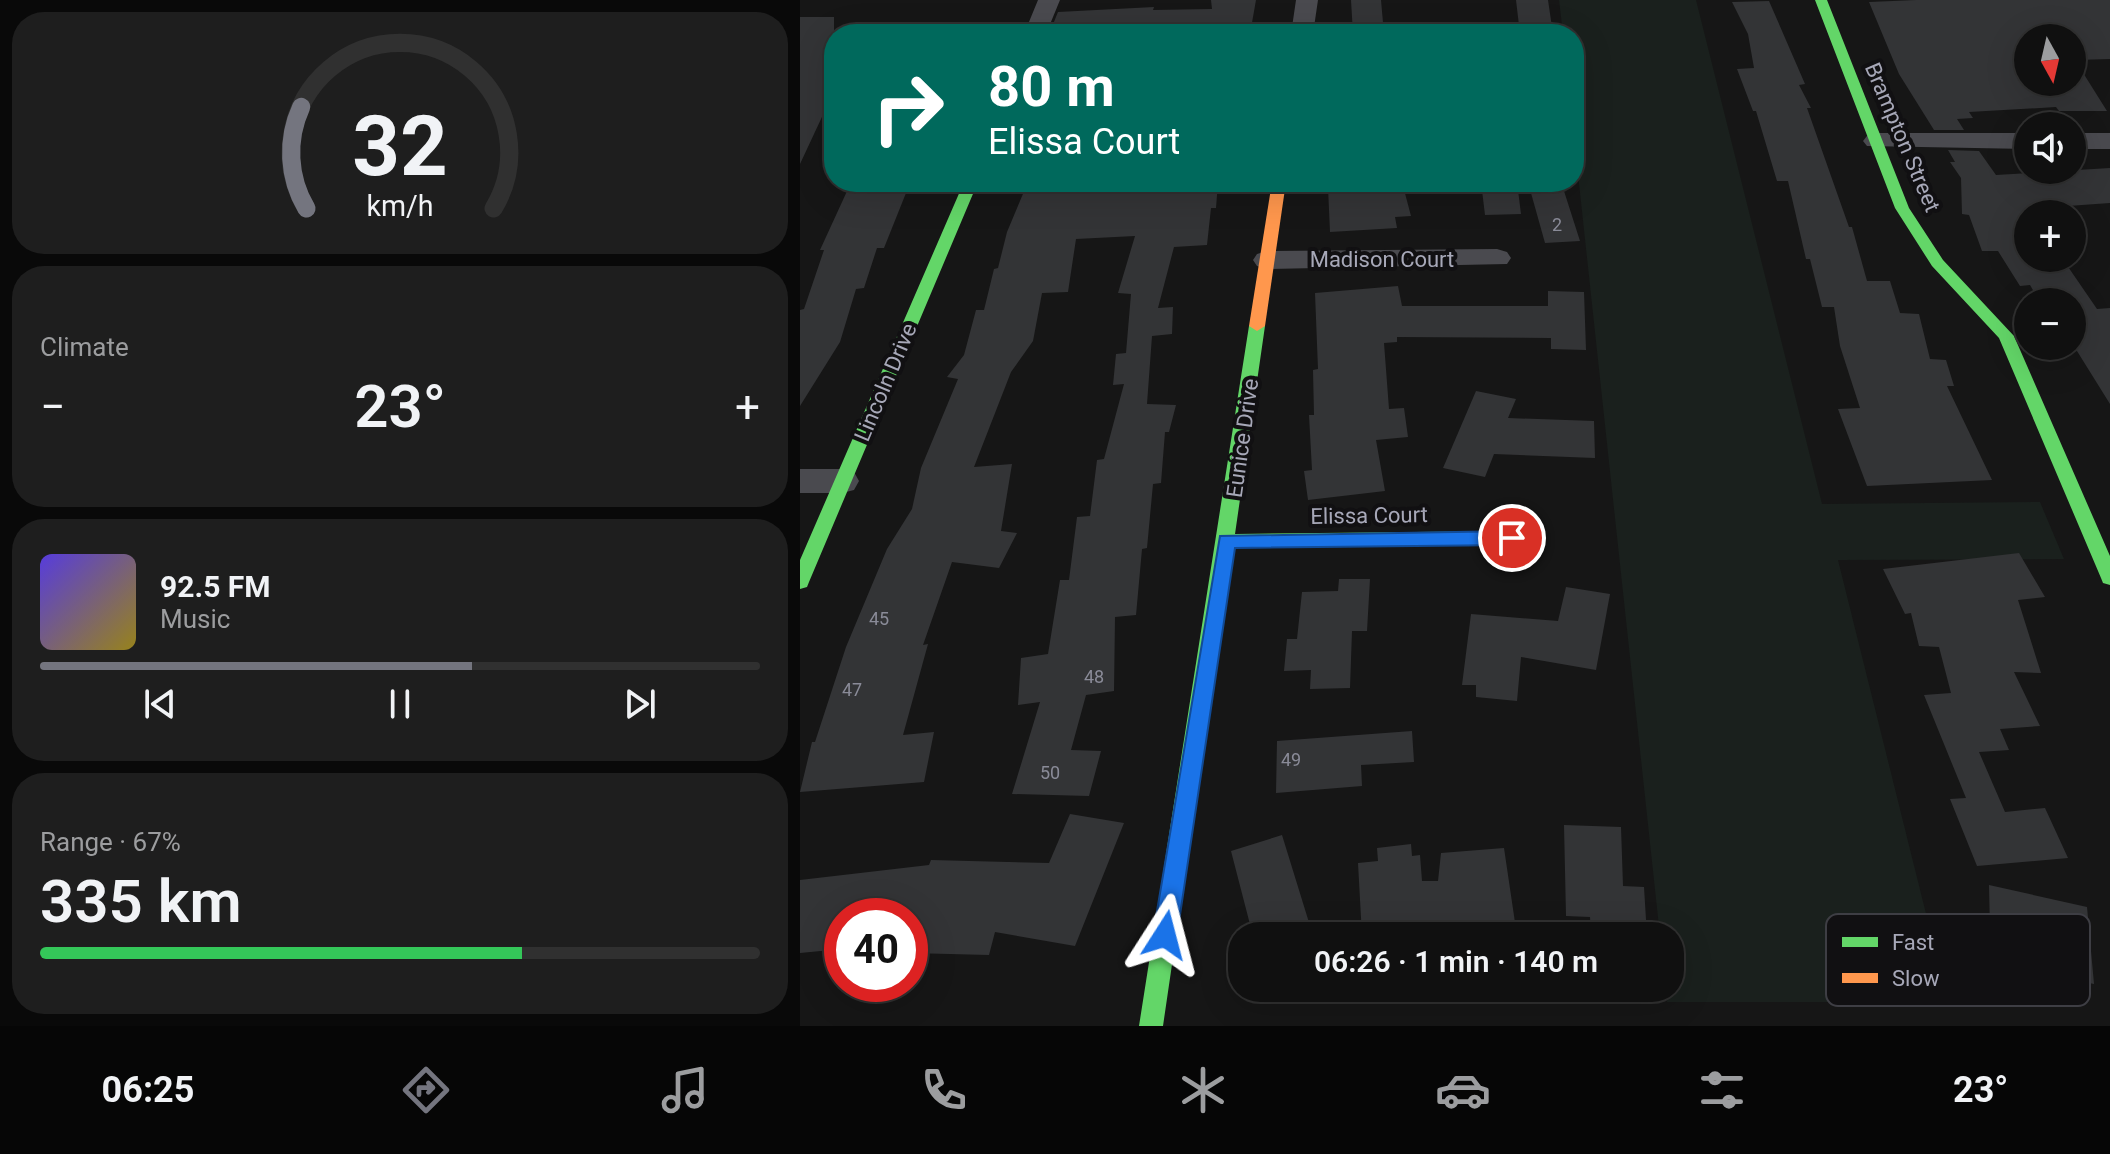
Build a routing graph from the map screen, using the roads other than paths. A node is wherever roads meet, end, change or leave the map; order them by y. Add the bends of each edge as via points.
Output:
1 (1049, 0) edge
2 (1307, 0) edge
3 (1821, 0) edge
4 (1039, 24) edge
5 (1303, 24) edge
6 (1876, 141) junction
7 (2014, 141) edge
8 (2086, 141) edge
9 (2110, 141) edge
10 (967, 192) edge
11 (1277, 192) edge
12 (1497, 258) dead end
13 (1267, 260) junction
14 (800, 481) edge
15 (842, 481) junction
16 (1512, 538) dead end
17 (1227, 541) junction
18 (2110, 578) edge
19 (800, 582) edge
20 (1151, 1026) edge

1 - 4 street
2 - 5 street
3 - 6 street, Brampton Street
6 - 7 street
6 - 18 street, Brampton Street via 1902,208 1937,263 2006,336
8 - 9 street
10 - 15 street, Lincoln Drive
11 - 13 street, Eunice Drive
12 - 13 street, Madison Court
13 - 17 street, Eunice Drive
14 - 15 street
15 - 19 street, Lincoln Drive
16 - 17 street, Elissa Court
17 - 20 street, Eunice Drive

